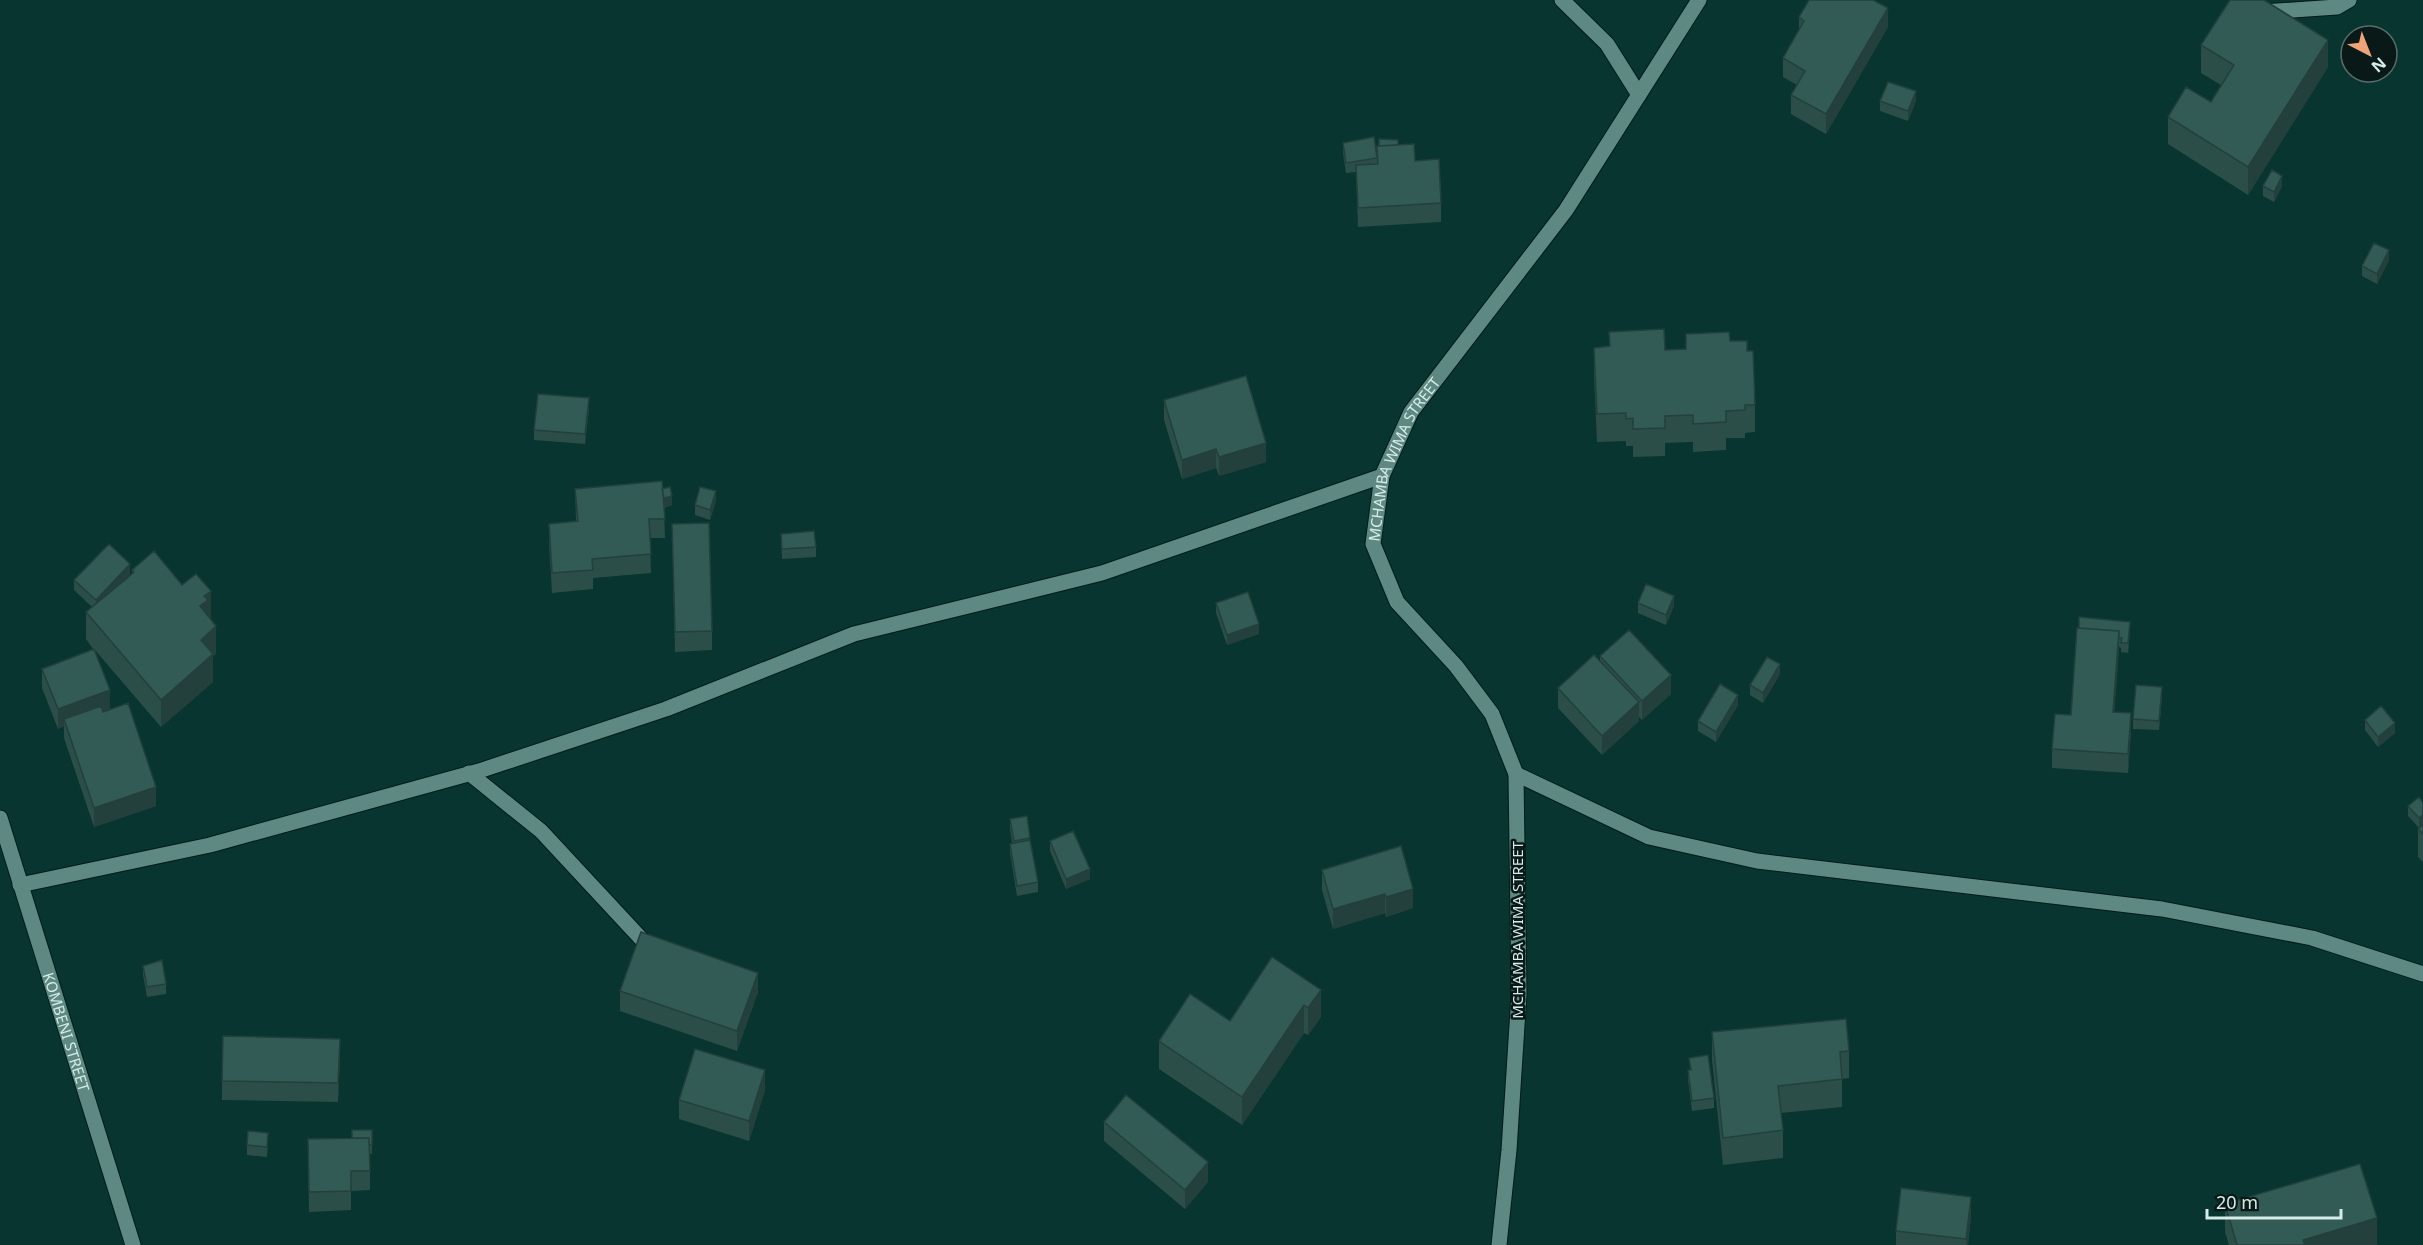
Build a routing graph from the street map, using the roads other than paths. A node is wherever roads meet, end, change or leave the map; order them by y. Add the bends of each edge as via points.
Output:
1 (1562, 0) edge
2 (1699, 0) edge
3 (2349, 0) edge
4 (2256, 12) edge
5 (1640, 95) junction
6 (1382, 476) junction
7 (470, 773) junction
8 (1516, 774) junction
9 (0, 818) edge
10 (20, 885) junction
11 (646, 944) edge
12 (2423, 974) edge
13 (133, 1245) edge
14 (1499, 1245) edge

1 - 5 street via 1607,44
2 - 5 street, MCHAMBA WIMA STREET
3 - 4 street via 2337,7
5 - 6 street, MCHAMBA WIMA STREET via 1566,210 1411,412
6 - 7 street via 1102,573 855,634 666,709
6 - 8 street, MCHAMBA WIMA STREET via 1373,544 1397,602 1456,666 1492,714
7 - 10 street via 210,845
7 - 11 street via 541,831
8 - 12 street via 1649,837 1735,856 2162,909 2312,938
8 - 14 street, MCHAMBA WIMA STREET via 1519,994
9 - 10 street, KOMBENI STREET
10 - 13 street, KOMBENI STREET

